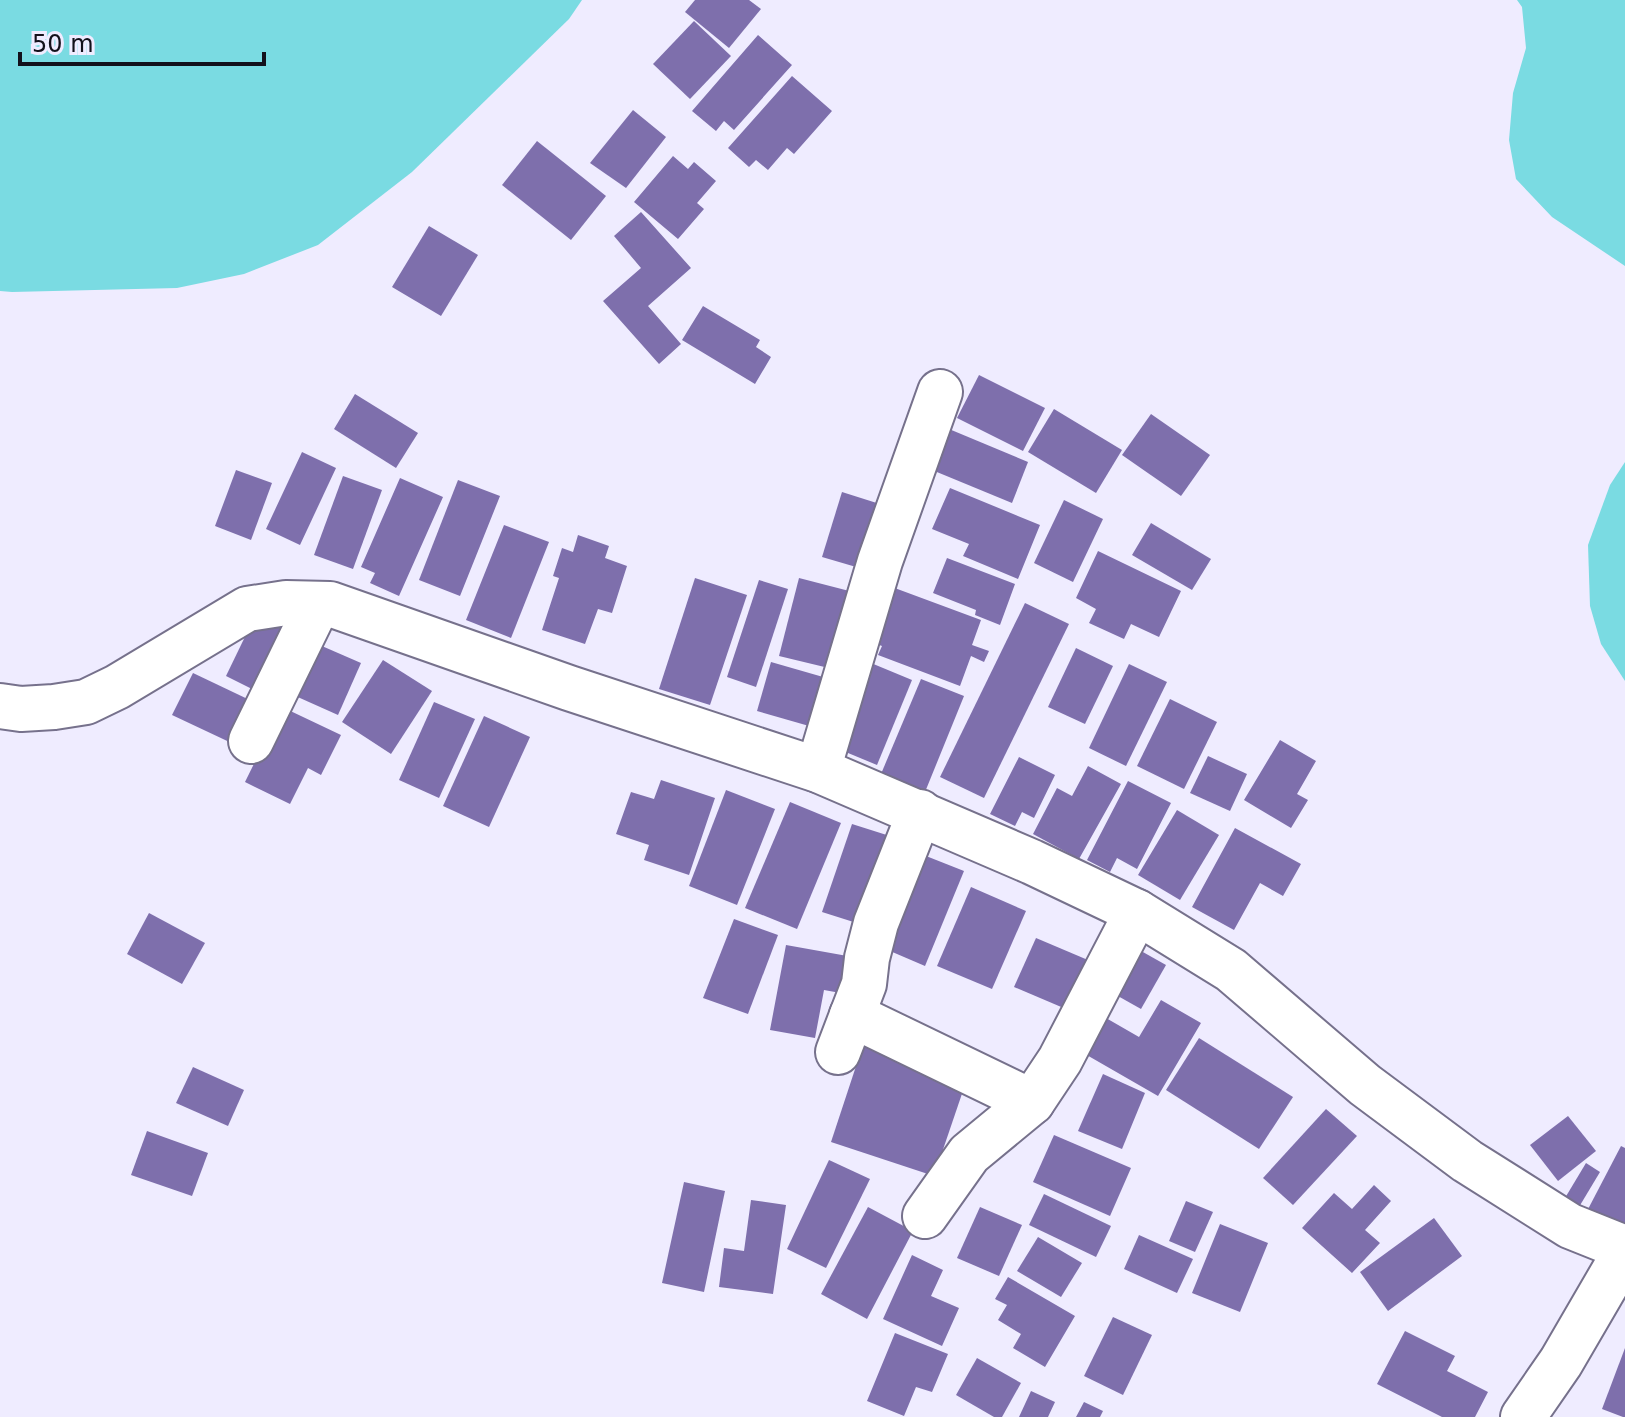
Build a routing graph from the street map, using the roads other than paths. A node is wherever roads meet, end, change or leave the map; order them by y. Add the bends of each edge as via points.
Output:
1 (940, 392) dead end
2 (318, 604) junction
3 (0, 706) edge
4 (251, 741) dead end
5 (818, 770) junction
6 (920, 812) junction
7 (1137, 912) junction
8 (1032, 1102) junction
9 (925, 1216) dead end
10 (1625, 1250) edge
11 (1523, 1417) edge

1 - 5 main road via 880,561
2 - 3 main road via 247,609 86,702
2 - 4 main road
2 - 5 main road
5 - 6 main road
6 - 7 main road
6 - 8 main road via 876,923 864,984 845,1033
7 - 8 main road via 1060,1060
7 - 10 main road via 1231,970 1365,1085 1467,1161 1570,1226
8 - 9 main road via 969,1154
10 - 11 main road

